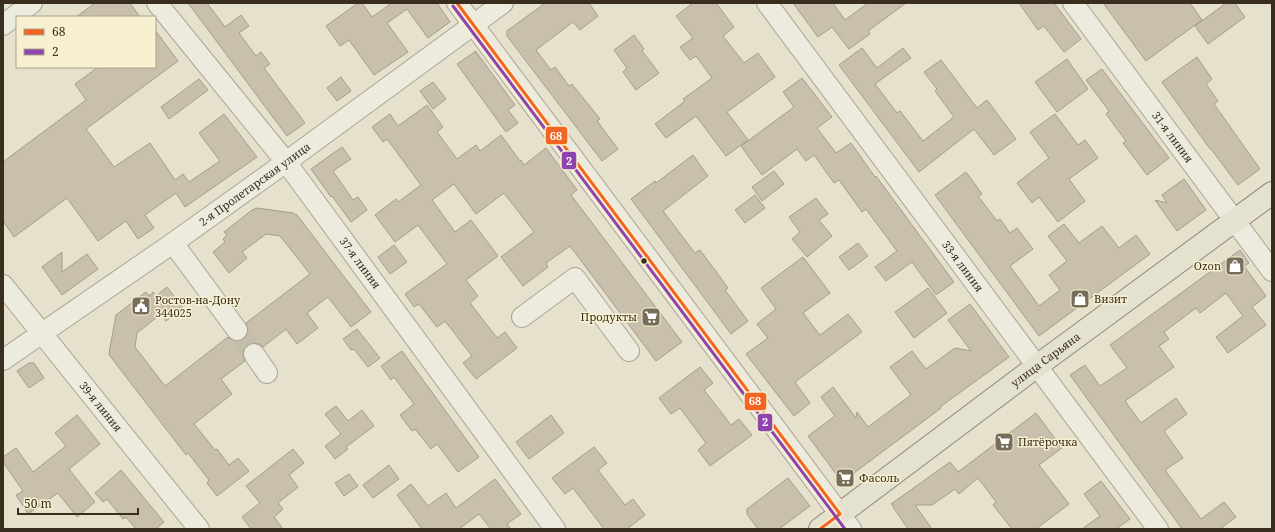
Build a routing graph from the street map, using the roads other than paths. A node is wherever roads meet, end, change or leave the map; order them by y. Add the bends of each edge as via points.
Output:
1 (157, 3) edge
2 (457, 3) edge
3 (503, 3) edge
4 (767, 3) edge
5 (1073, 3) edge
6 (24, 5) edge
7 (3, 25) edge
8 (473, 25) junction
9 (286, 162) junction
10 (1272, 193) edge
11 (1234, 221) junction
12 (173, 243) junction
13 (1272, 271) edge
14 (3, 285) edge
15 (522, 317) dead end
16 (237, 330) tunnel mouth
17 (41, 333) junction
18 (629, 351) dead end
19 (254, 354) tunnel mouth
20 (3, 360) edge
21 (1037, 366) junction
22 (267, 373) dead end
23 (846, 521) edge
24 (199, 529) edge
25 (555, 529) edge
26 (820, 529) edge
27 (1158, 529) edge

1 - 9 street, 37-я линия
2 - 8 street
3 - 8 street, 2-я Пролетарская улица
4 - 21 street, 33-я линия
5 - 11 street, 31-я линия
6 - 7 street
8 - 9 street, 2-я Пролетарская улица
8 - 23 street
9 - 12 street, 2-я Пролетарская улица
9 - 25 street, 37-я линия
10 - 11 main road, улица Сарьяна
11 - 13 street, 31-я линия
11 - 21 main road, улица Сарьяна
12 - 16 street
12 - 17 street, 2-я Пролетарская улица
14 - 17 street, 39-я линия
15 - 18 street via 575,278
17 - 20 street, 2-я Пролетарская улица
17 - 24 street, 39-я линия
19 - 22 street
21 - 23 main road, улица Сарьяна
21 - 27 street, 33-я линия
23 - 26 main road, улица Сарьяна

